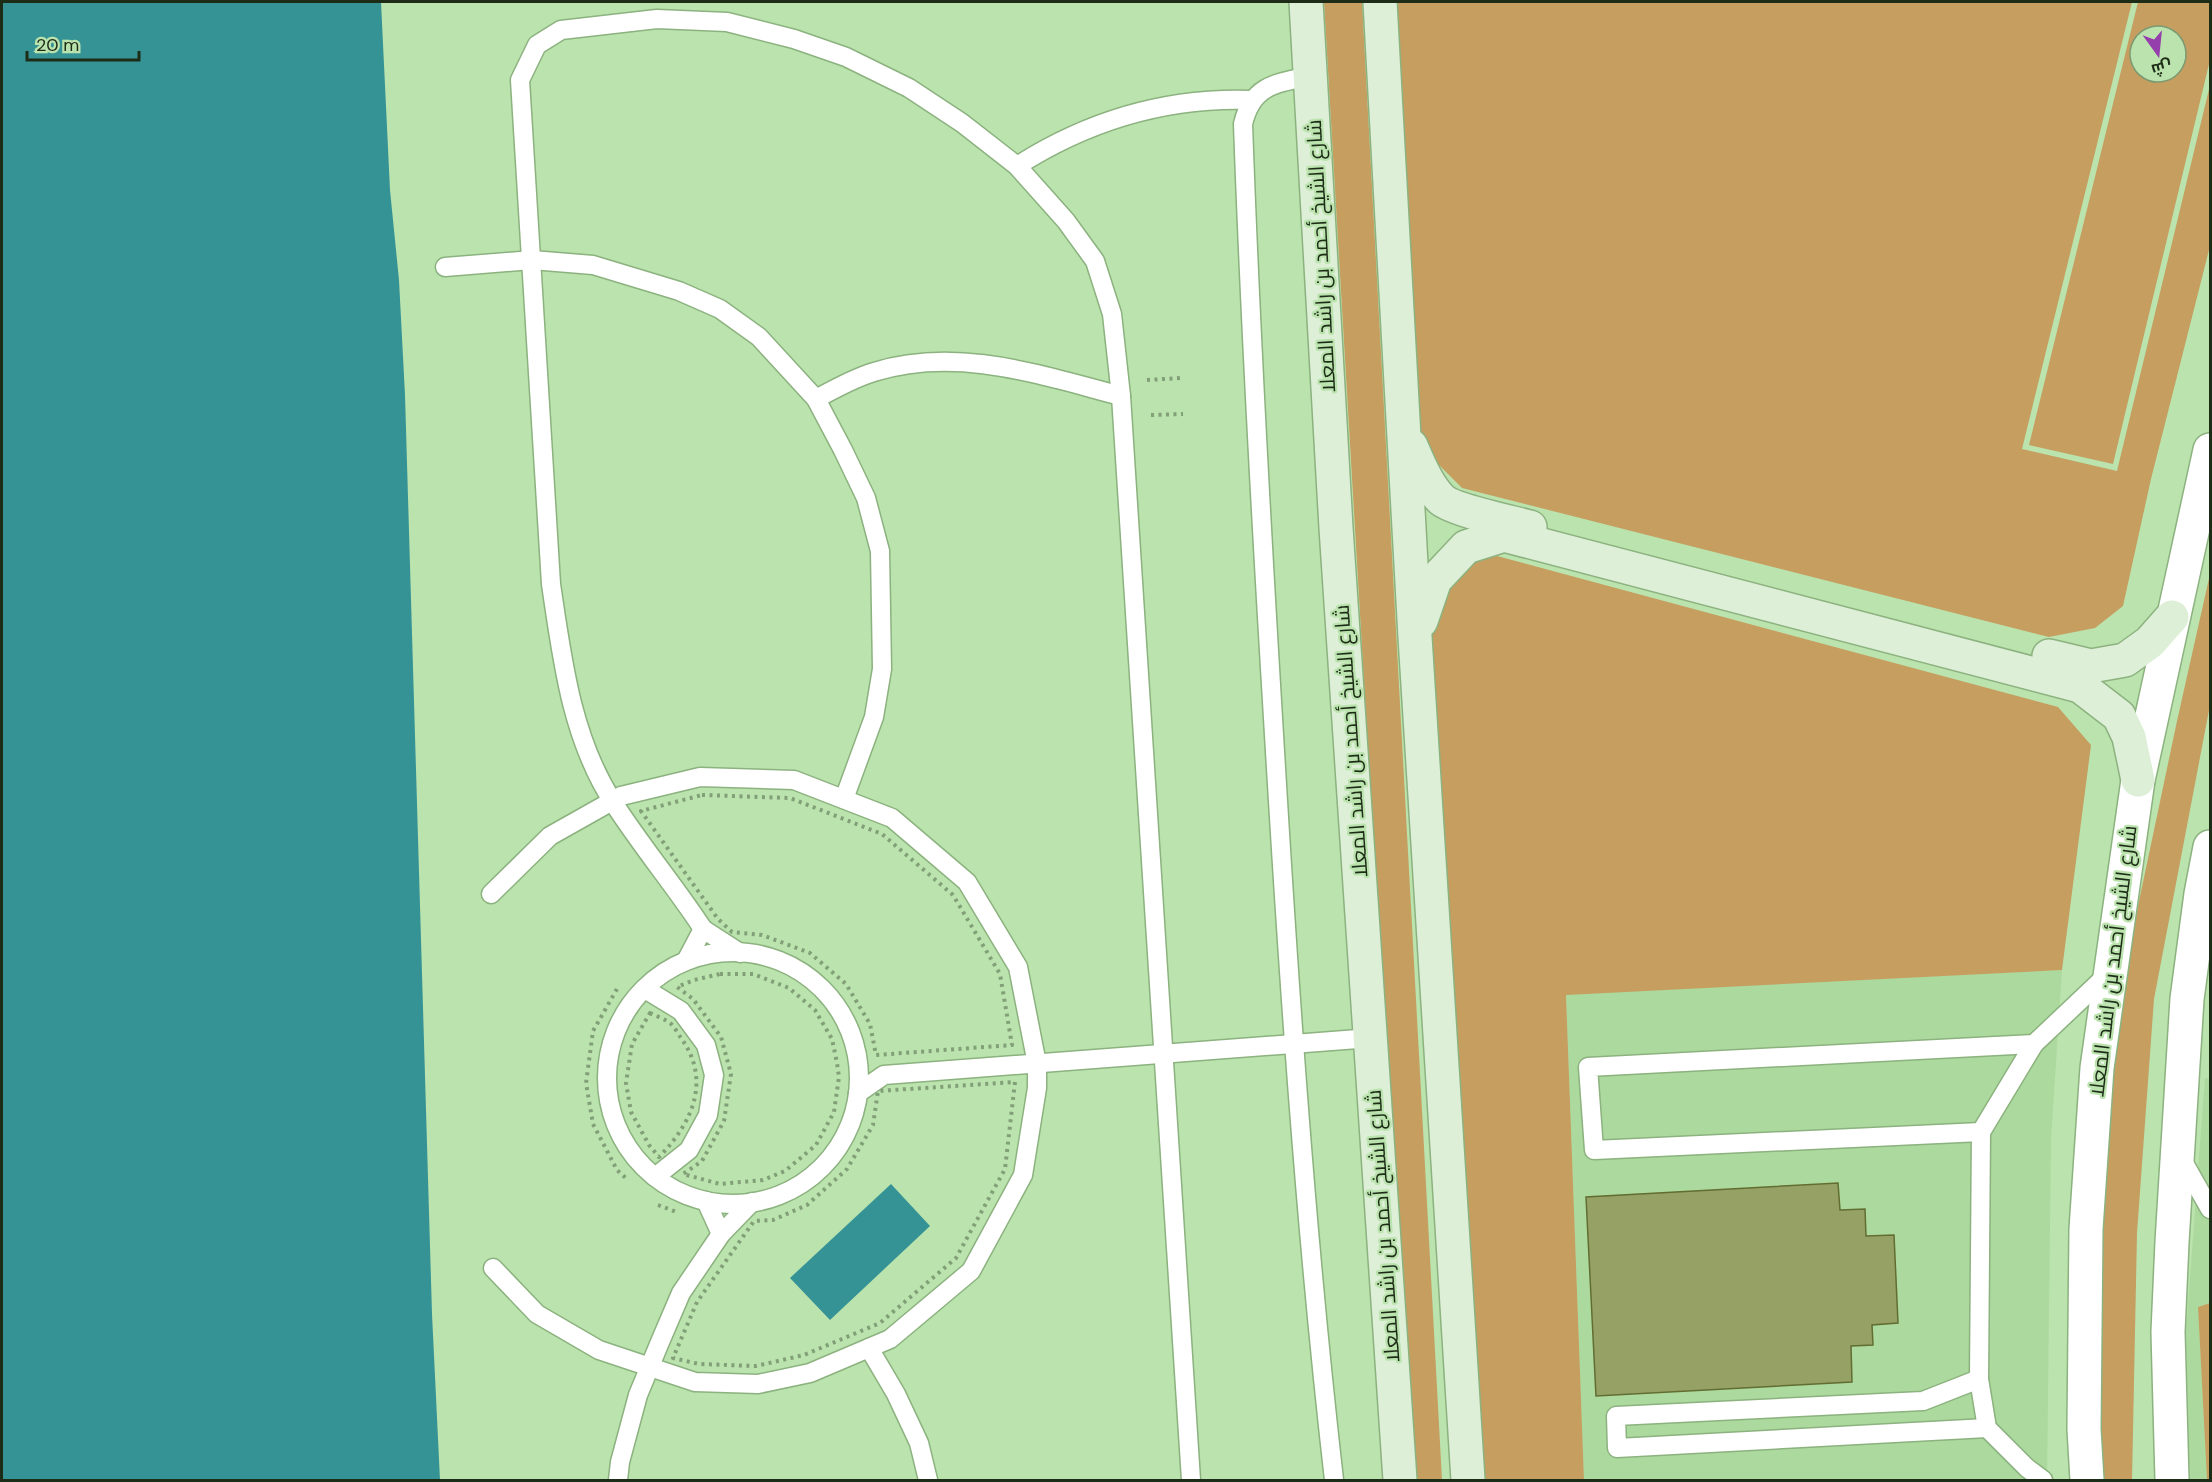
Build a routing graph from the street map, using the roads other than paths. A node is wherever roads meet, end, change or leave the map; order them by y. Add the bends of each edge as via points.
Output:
1 (1306, 2) edge
2 (1380, 2) edge
3 (1311, 76) junction
4 (1252, 100) junction
5 (1017, 166) junction
6 (532, 260) junction
7 (445, 267) dead end
8 (1121, 396) junction
9 (816, 399) junction
10 (1405, 432) junction
11 (2211, 450) edge
12 (2172, 617) junction
13 (1415, 637) junction
14 (2138, 780) junction
15 (844, 799) junction
16 (612, 801) junction
17 (2211, 847) edge
18 (491, 894) dead end
19 (2205, 904) edge
20 (703, 929) junction
21 (741, 954) junction
22 (686, 961) junction
23 (2109, 973) junction
24 (645, 988) junction
25 (1371, 1038) junction
26 (1294, 1044) junction
27 (2034, 1044) junction
28 (1164, 1054) junction
29 (856, 1059) junction
30 (1037, 1064) junction
31 (884, 1075) junction
32 (858, 1093) junction
33 (1981, 1132) junction
34 (2179, 1153) junction
35 (655, 1177) junction
36 (706, 1201) junction
37 (752, 1202) junction
38 (2211, 1209) edge
39 (728, 1239) junction
40 (493, 1268) dead end
41 (869, 1348) junction
42 (650, 1367) junction
43 (1979, 1379) junction
44 (1987, 1428) junction
45 (618, 1480) edge
46 (928, 1480) edge
47 (1191, 1480) edge
48 (1334, 1480) edge
49 (1400, 1480) edge
50 (1468, 1480) edge
51 (2043, 1480) edge
52 (2087, 1480) edge
53 (2172, 1480) edge

1 - 3 main road, شارع الشيخ أحمد بن راشد المعلا
2 - 10 main road
3 - 4 lane via 1277,83
3 - 25 main road, شارع الشيخ أحمد بن راشد المعلا via 1336,528
4 - 5 lane via 1181,103 1114,118 1073,134
4 - 26 lane via 1243,124 1243,137 1262,534
5 - 6 lane via 909,88 846,57 794,39 727,22 657,18 561,30 537,45 520,80
5 - 8 lane via 1095,261 1112,314
6 - 7 lane
6 - 9 lane via 593,265 680,291 720,309 759,337
6 - 16 lane via 551,584 563,666 585,747
8 - 9 lane via 1033,372 978,362 935,362 874,372
8 - 28 lane
9 - 15 lane via 866,498 880,551 882,669 874,717
10 - 12 main road via 1423,474 1442,501 1485,516 2091,666 2125,660 2150,642
10 - 13 main road
11 - 12 street, شارع الشيخ أحمد بن راشد المعلا
12 - 14 street, شارع الشيخ أحمد بن راشد المعلا
13 - 14 main road via 1435,580 1466,547 1504,536 2080,686 2119,716 2129,737
13 - 50 main road
14 - 23 street, شارع الشيخ أحمد بن راشد المعلا
15 - 16 lane via 794,780 699,777
15 - 30 lane via 892,818 967,882 1018,968
16 - 18 lane via 550,837
16 - 20 lane
17 - 19 street
19 - 34 street via 2187,999
20 - 21 lane
20 - 22 lane
21 - 22 lane via 718,953
21 - 29 lane via 758,955 800,971 830,997 851,1031
22 - 24 lane
23 - 27 lane
23 - 52 street, شارع الشيخ أحمد بن راشد المعلا via 2097,1068 2086,1229
24 - 35 lane via 612,1038 606,1083 612,1118 633,1158
24 - 35 lane via 681,1011 706,1045 714,1075 708,1115 689,1150
25 - 26 lane
25 - 49 main road, شارع الشيخ أحمد بن راشد المعلا
26 - 28 lane
26 - 48 lane via 1317,1335
27 - 33 lane
27 - 33 lane via 1588,1067 1594,1150
28 - 30 lane
28 - 47 lane
29 - 31 lane
29 - 32 lane
30 - 31 lane
30 - 41 lane via 1023,1175 971,1270 890,1339
31 - 32 lane
32 - 37 lane via 853,1119 831,1158 796,1188 768,1201
33 - 43 lane
34 - 38 lane
34 - 53 street via 2168,1332
35 - 36 lane via 666,1187
36 - 37 lane
36 - 39 lane
37 - 39 lane
39 - 42 lane via 681,1293
40 - 42 lane via 537,1314 599,1350
41 - 42 lane via 810,1372 758,1384 695,1382
41 - 46 lane via 919,1443
42 - 45 lane via 638,1395
43 - 44 lane
43 - 44 lane via 1923,1401 1616,1416 1617,1448
44 - 51 lane

